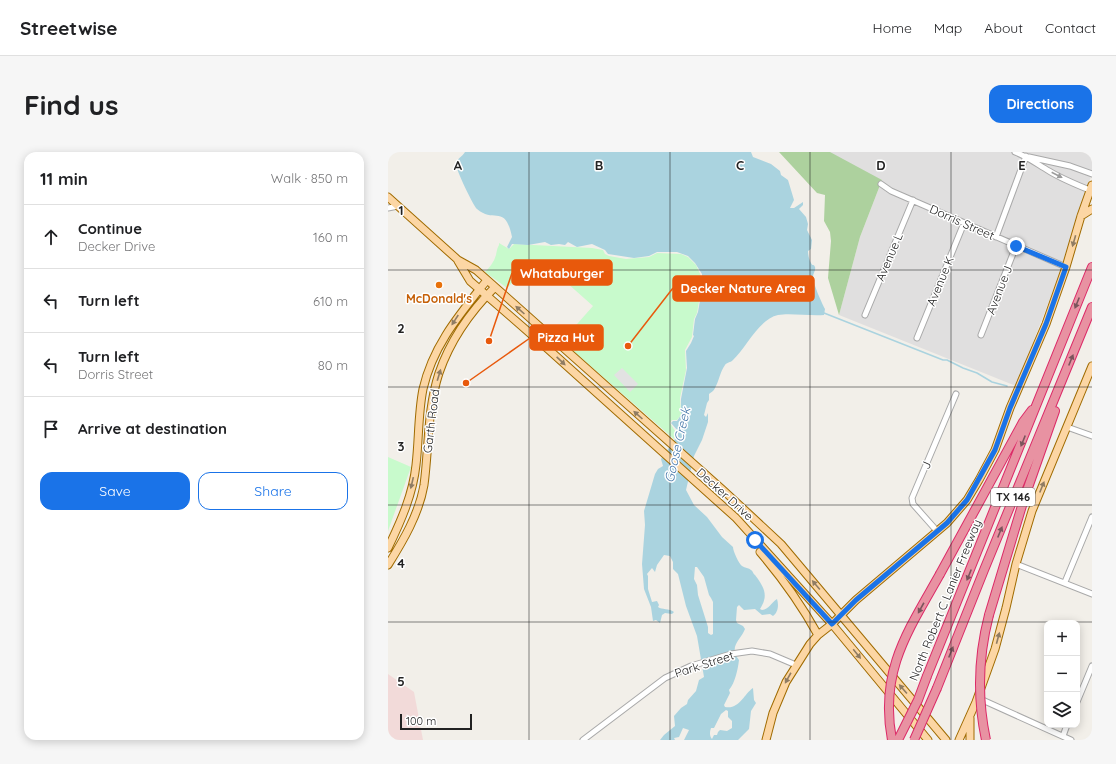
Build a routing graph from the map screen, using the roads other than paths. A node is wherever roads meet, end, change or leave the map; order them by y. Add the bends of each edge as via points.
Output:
1 (1016, 152) edge
2 (1026, 156) junction
3 (1092, 174) edge
4 (881, 184) dead end
5 (1091, 189) edge
6 (388, 197) edge
7 (912, 200) junction
8 (398, 206) junction
9 (388, 208) edge
10 (1092, 209) edge
11 (1081, 216) junction
12 (964, 223) junction
13 (996, 237) junction
14 (1016, 246) junction
15 (458, 260) junction
16 (1066, 267) junction
17 (1092, 267) edge
18 (487, 280) junction
19 (495, 287) junction
20 (480, 289) junction
21 (487, 295) junction
22 (1092, 307) edge
23 (865, 314) dead end
24 (981, 335) dead end
25 (916, 338) dead end
26 (436, 354) junction
27 (444, 359) junction
28 (1092, 366) edge
29 (1062, 381) junction
30 (956, 394) dead end
31 (421, 402) junction
32 (432, 403) junction
33 (1036, 405) junction
34 (1067, 427) junction
35 (1092, 436) edge
36 (416, 465) junction
37 (426, 466) junction
38 (402, 516) junction
39 (1092, 517) edge
40 (736, 518) junction
41 (412, 521) junction
42 (937, 531) junction
43 (388, 548) edge
44 (1016, 564) junction
45 (388, 566) edge
46 (1065, 582) junction
47 (1092, 594) edge
48 (841, 615) junction
49 (832, 624) junction
50 (818, 635) junction
51 (796, 665) junction
52 (1092, 666) edge
53 (1080, 695) edge
54 (977, 697) junction
55 (970, 715) junction
56 (1067, 728) edge
57 (1063, 736) junction
58 (583, 740) edge
59 (766, 740) edge
60 (892, 740) edge
61 (898, 740) edge
62 (914, 740) edge
63 (928, 740) edge
64 (946, 740) edge
65 (959, 740) edge
66 (970, 740) edge
67 (986, 740) edge
68 (1071, 740) edge

1 - 2 street
2 - 3 street
2 -> 5 street via 1054,174
2 - 13 street
4 - 7 street, Dorris Street
5 - 11 main road
6 - 8 main road, Decker Drive
7 - 12 street, Dorris Street
7 - 23 street, Avenue L
8 - 9 street
8 - 15 main road, Decker Drive
10 - 11 main road
11 -> 16 main road
12 - 13 street, Dorris Street
12 - 25 street, Avenue K
13 - 14 street, Dorris Street
14 - 16 street, Dorris Street
14 - 24 street, Avenue J
15 - 18 main road, Decker Drive
15 - 20 main road, Decker Drive via 470,281
16 - 42 main road via 995,450 967,500
17 -> 33 highway, North Robert C Lanier Freeway / TX 146
18 - 19 main road, Decker Drive
18 - 20 main road, Garth Road
19 - 21 main road, Garth Road
48 -> 19 main road, Decker Drive via 781,544
20 - 21 main road, Decker Drive
20 -> 26 main road, Garth Road via 459,314 440,343
21 - 27 main road, Garth Road via 466,322
21 -> 40 main road, Decker Drive
29 -> 22 highway, North Robert C Lanier Freeway / TX 146
26 - 27 street
26 - 31 main road, Garth Road via 425,382
32 -> 27 main road, Garth Road
28 - 34 main road
62 -> 29 highway, North Robert C Lanier Freeway / TX 146, bridge
29 - 67 highway, bridge via 1059,398 1024,499 982,647 981,712
30 - 42 street, J via 912,498 913,504
31 - 32 main road
31 - 36 main road, Garth Road
32 - 37 main road, Garth Road
33 -> 60 highway, bridge via 1023,422 905,638 893,668 889,702
33 -> 61 highway, North Robert C Lanier Freeway / TX 146, bridge via 927,676
34 - 35 street
44 -> 34 main road via 1032,510
36 - 37 main road
36 -> 38 main road, Garth Road
37 - 41 main road, Garth Road via 424,486
38 - 41 main road
38 - 43 main road, Garth Road
39 - 46 street
40 - 49 main road, Decker Drive
40 - 50 main road via 753,544 785,582
41 - 45 main road, Garth Road
42 - 48 main road
44 - 46 street
54 -> 44 main road via 995,648
46 - 47 street
48 - 49 main road
64 -> 48 main road, Decker Drive
49 - 50 main road
49 -> 63 main road, Decker Drive
50 - 51 main road
51 - 58 street, Park Street via 770,654 744,652 691,666 665,678
51 -> 59 main road via 779,698
52 - 53 street
54 - 55 main road
54 - 57 street
55 - 65 main road
55 - 66 main road
56 - 57 street
57 - 68 street

